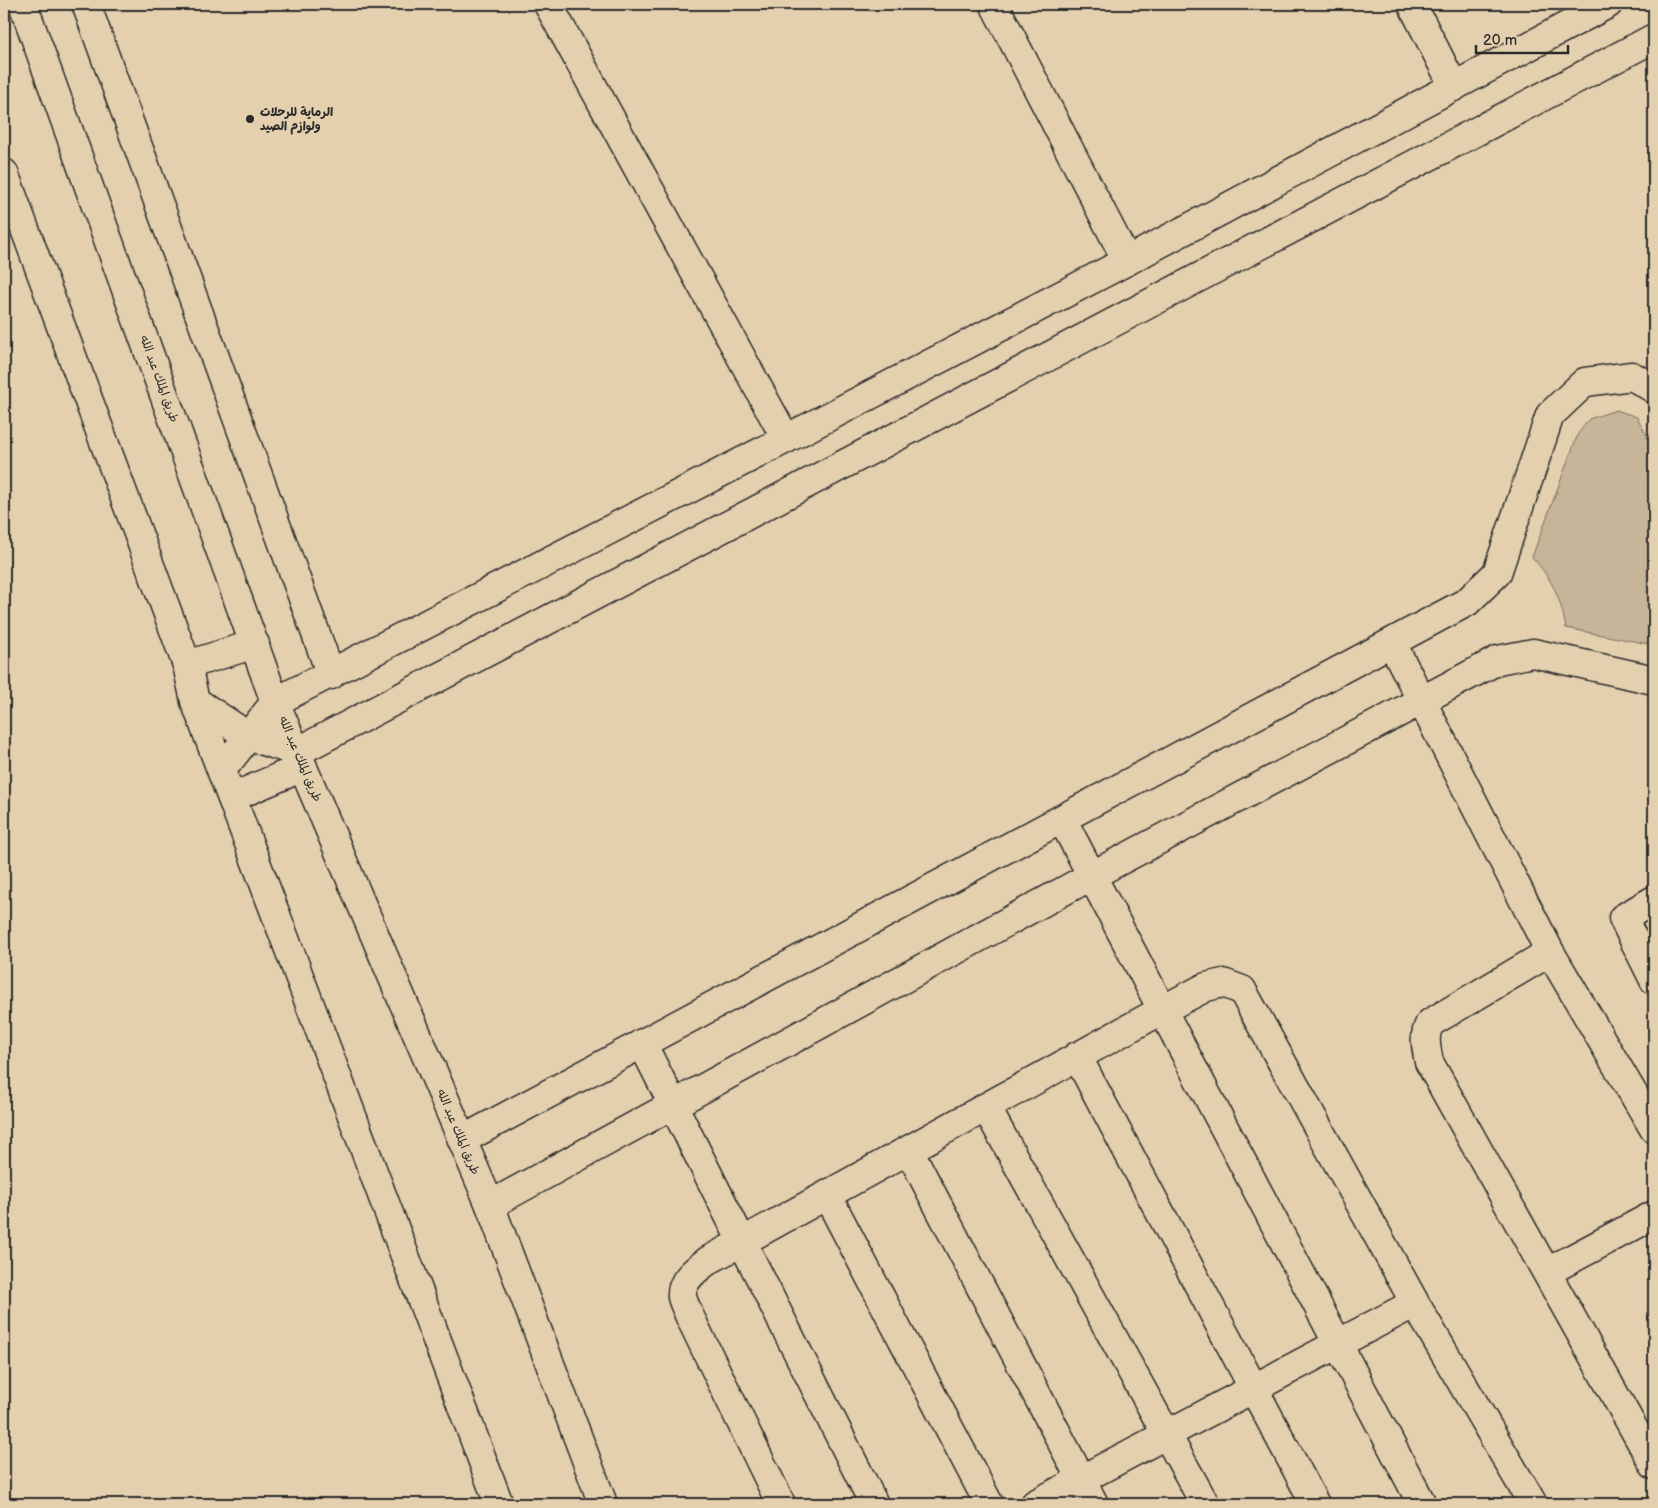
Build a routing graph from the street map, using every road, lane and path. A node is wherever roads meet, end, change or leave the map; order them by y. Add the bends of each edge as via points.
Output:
1 (22, 4) edge
2 (86, 4) edge
3 (548, 4) edge
4 (994, 4) edge
5 (1412, 4) edge
6 (1608, 4) edge
7 (1654, 38) edge
8 (1454, 87) junction
9 (6, 185) edge
10 (1127, 261) junction
11 (1654, 389) edge
12 (786, 439) junction
13 (1392, 643) junction
14 (255, 644) junction
15 (187, 665) junction
16 (331, 674) junction
17 (1654, 680) edge
18 (195, 701) junction
19 (1421, 701) junction
20 (275, 702) junction
21 (248, 736) junction
22 (300, 759) junction
23 (222, 770) junction
24 (233, 797) junction
25 (1062, 819) junction
26 (1091, 876) junction
27 (1654, 900) edge
28 (1550, 952) junction
29 (1654, 980) edge
30 (1162, 1010) junction
31 (642, 1043) junction
32 (1077, 1056) junction
33 (674, 1105) junction
34 (986, 1107) junction
35 (1654, 1129) edge
36 (462, 1140) junction
37 (909, 1150) junction
38 (827, 1195) junction
39 (490, 1205) junction
40 (1654, 1215) edge
41 (742, 1242) junction
42 (1547, 1272) junction
43 (1414, 1303) junction
44 (1337, 1344) junction
45 (1253, 1388) junction
46 (1167, 1434) junction
47 (1654, 1465) edge
48 (1082, 1480) junction
49 (499, 1504) edge
50 (603, 1504) edge
51 (781, 1504) edge
52 (874, 1504) edge
53 (989, 1504) edge
54 (1035, 1504) edge
55 (1094, 1504) edge
56 (1205, 1504) edge
57 (1315, 1504) edge
58 (1422, 1504) edge
59 (1533, 1504) edge

1 - 14 street, طريق الملك عبد الله
2 - 16 street
3 - 12 street
4 - 10 street
5 - 8 street
6 - 8 street
7 - 22 street
8 - 10 street
9 - 15 street
10 - 12 street
11 - 13 street via 1632,376 1585,382 1550,415 1498,573 1467,602
12 - 16 street
13 - 19 street
13 - 25 street
14 - 15 street
14 - 20 street, طريق الملك عبد الله
15 - 18 street
16 - 20 street
17 - 19 street via 1533,653 1498,660
18 - 21 street
18 - 23 street
19 - 26 street
19 - 28 street
20 - 21 street
20 - 22 street, طريق الملك عبد الله
21 - 22 street
21 - 23 street
22 - 24 street
22 - 36 street, طريق الملك عبد الله
23 - 24 street
24 - 49 street
25 - 26 street
25 - 31 street
26 - 30 street
26 - 33 street
27 - 29 street via 1623,918
28 - 35 street
28 - 42 street via 1430,1023 1425,1032 1429,1062
30 - 32 street
30 - 43 street via 1206,987 1223,982 1242,990
30 - 44 street
31 - 33 street
31 - 36 street
32 - 34 street
32 - 45 street
33 - 39 street
33 - 41 street
34 - 37 street
34 - 46 street
36 - 39 street, طريق الملك عبد الله
37 - 38 street
37 - 48 street
38 - 41 street
38 - 53 street
39 - 50 street, طريق الملك عبد الله
40 - 42 street
41 - 51 street via 698,1268 684,1286 682,1296
41 - 52 street
42 - 47 street
43 - 44 street
43 - 59 street
44 - 45 street
44 - 58 street
45 - 46 street
45 - 57 street
46 - 48 street
46 - 56 street
48 - 54 street
48 - 55 street

